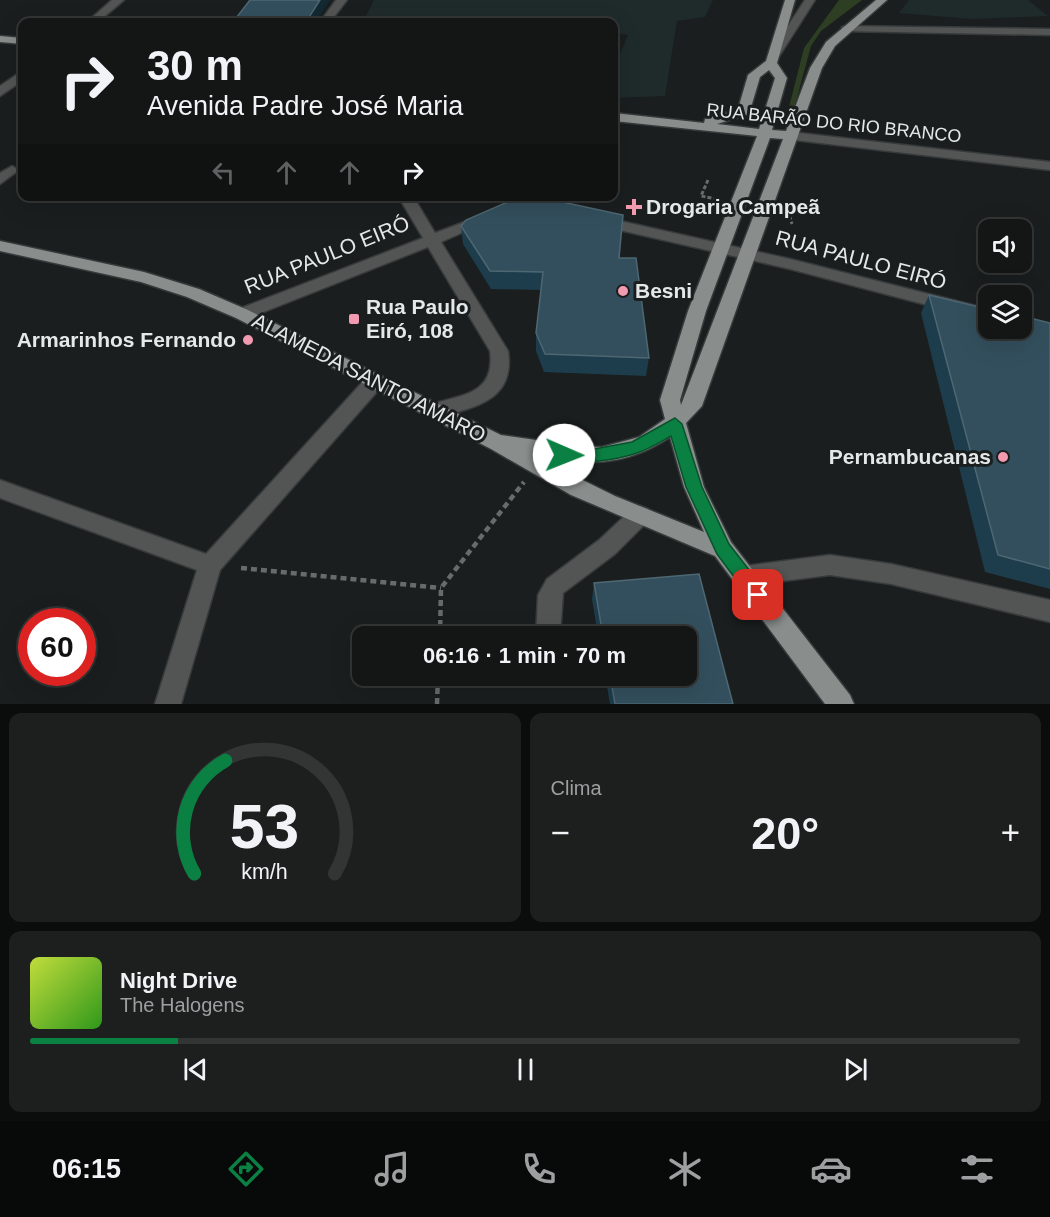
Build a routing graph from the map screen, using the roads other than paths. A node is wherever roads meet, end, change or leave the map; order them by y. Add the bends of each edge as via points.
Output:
1 (119, 0) edge
2 (342, 0) edge
3 (790, 0) edge
4 (810, 0) edge
5 (882, 0) edge
6 (97, 18) edge
7 (328, 18) edge
8 (846, 29) junction
9 (1050, 32) edge
10 (0, 39) edge
11 (18, 40) edge
12 (772, 59) junction
13 (18, 78) edge
14 (0, 92) edge
15 (618, 117) edge
16 (689, 126) junction
17 (765, 132) junction
18 (790, 136) junction
19 (1050, 166) edge
20 (12, 170) dead end
21 (0, 180) edge
22 (408, 201) edge
23 (503, 212) edge
24 (581, 217) edge
25 (429, 238) junction
26 (0, 246) edge
27 (720, 248) junction
28 (746, 254) junction
29 (978, 312) edge
30 (242, 314) junction
31 (375, 381) junction
32 (432, 411) junction
33 (675, 424) junction
34 (498, 443) junction
35 (0, 489) edge
36 (640, 515) junction
37 (723, 549) junction
38 (210, 565) junction
39 (745, 576) junction
40 (1050, 612) edge
41 (548, 626) edge
42 (168, 704) edge
43 (841, 704) edge

1 - 6 street
2 - 7 street
3 - 12 main road
4 - 12 street
5 - 8 main road
8 - 9 street
8 - 18 main road via 830,44 816,68
10 - 11 main road
12 - 16 main road via 754,75 744,111 717,122
12 - 17 main road via 781,78
13 - 14 street
15 - 16 main road, RUA BARÃO DO RIO BRANCO
16 - 17 main road, RUA BARÃO DO RIO BRANCO
17 - 18 main road, RUA BARÃO DO RIO BRANCO
17 - 27 main road
18 - 19 street, RUA BARÃO DO RIO BRANCO
18 - 28 main road
20 - 21 street
22 - 25 street
23 - 25 street, RUA PAULO EIRÓ
24 - 27 street, RUA PAULO EIRÓ
25 - 30 street, RUA PAULO EIRÓ
25 - 32 street via 499,351 504,367 491,388 477,397
26 - 30 main road, ALAMEDA SANTO AMARO via 144,278
27 - 28 street, RUA PAULO EIRÓ
27 - 33 main road via 670,400
28 - 29 street, RUA PAULO EIRÓ
28 - 33 main road via 692,406
30 - 31 main road, ALAMEDA SANTO AMARO
31 - 32 main road, ALAMEDA SANTO AMARO
31 - 38 street
32 - 34 main road, ALAMEDA SANTO AMARO
33 - 34 main road via 634,448 589,456
33 - 37 main road via 694,487
34 - 36 main road, ALAMEDA SANTO AMARO via 536,468
35 - 38 street
36 - 37 main road, ALAMEDA SANTO AMARO
36 - 41 street via 607,547 555,586 550,594
37 - 39 main road
38 - 42 street
39 - 40 street via 830,565 891,573
39 - 43 main road

